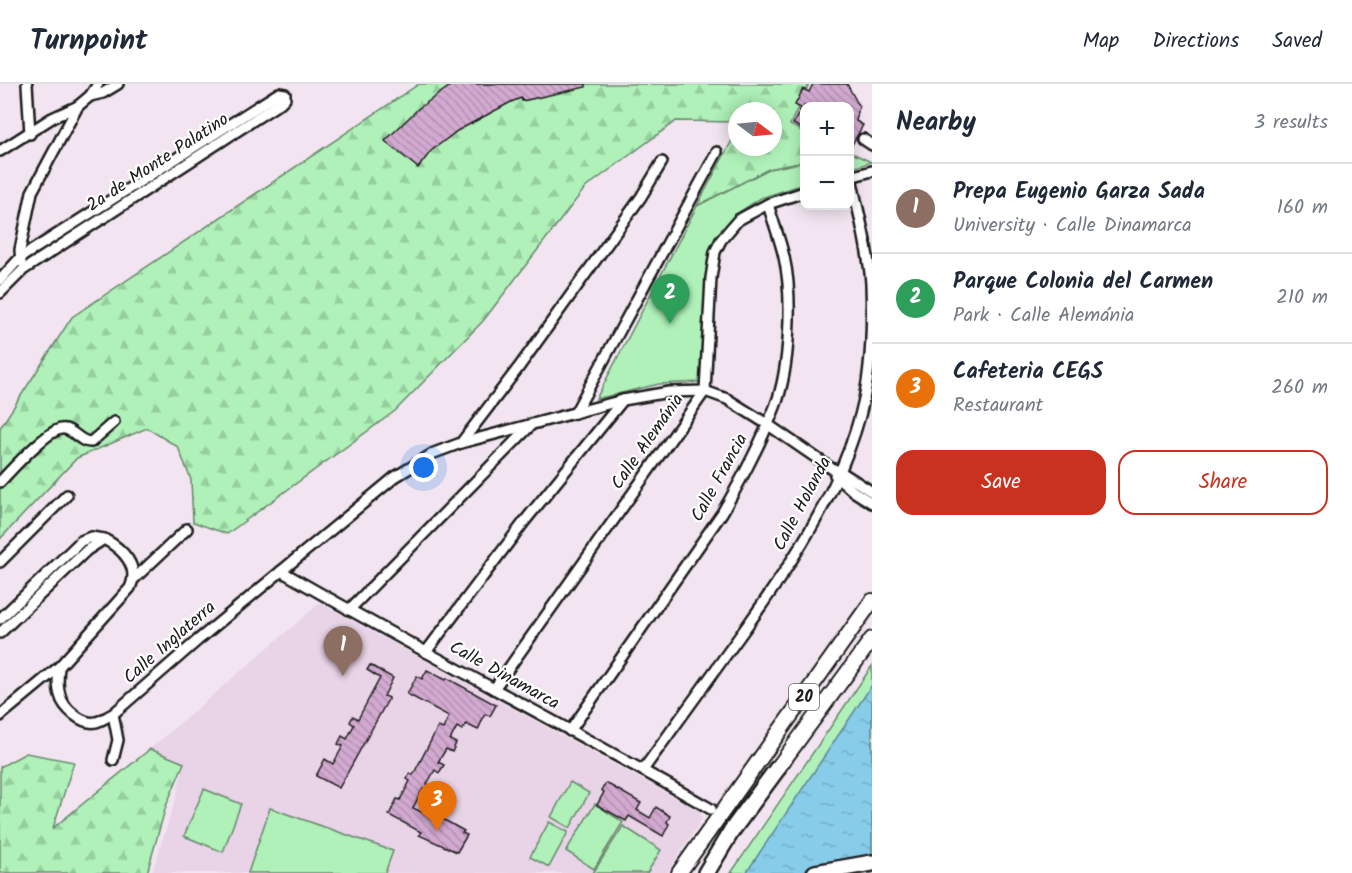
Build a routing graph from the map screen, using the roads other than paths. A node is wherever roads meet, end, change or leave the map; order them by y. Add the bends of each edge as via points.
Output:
1 (27, 84) edge
2 (98, 84) edge
3 (118, 84) edge
4 (90, 96) junction
5 (78, 106) junction
6 (52, 118) junction
7 (30, 134) junction
8 (58, 139) junction
9 (0, 151) edge
10 (717, 152) dead end
11 (662, 162) dead end
12 (872, 171) edge
13 (854, 176) edge
14 (800, 193) edge
15 (854, 197) edge
16 (768, 204) junction
17 (20, 258) junction
18 (23, 270) junction
19 (0, 280) edge
20 (0, 293) edge
21 (705, 391) junction
22 (623, 400) junction
23 (575, 413) junction
24 (114, 422) dead end
25 (767, 423) junction
26 (530, 426) junction
27 (461, 443) junction
28 (839, 476) junction
29 (0, 482) edge
30 (872, 492) edge
31 (67, 495) dead end
32 (872, 503) edge
33 (187, 529) dead end
34 (104, 539) junction
35 (0, 562) edge
36 (281, 571) junction
37 (135, 578) junction
38 (872, 601) edge
39 (349, 610) junction
40 (2, 612) edge
41 (0, 633) edge
42 (872, 639) edge
43 (426, 652) junction
44 (59, 667) junction
45 (494, 689) junction
46 (113, 714) junction
47 (0, 717) edge
48 (570, 731) junction
49 (113, 760) dead end
50 (777, 769) junction
51 (643, 770) junction
52 (711, 809) dead end
53 (872, 863) edge
54 (679, 873) edge
55 (705, 873) edge
56 (717, 873) edge
57 (815, 873) edge

1 - 7 street
2 - 4 street
3 - 4 street
4 - 5 street
5 - 6 street
5 - 8 street
6 - 7 street
6 - 8 street via 59,127
7 - 9 street
8 - 17 street via 32,192
10 - 23 street
11 - 27 street via 641,197
12 - 13 street
14 - 16 street, Calle Alemánia
15 - 28 street, Calle Holanda via 871,282 872,319 865,392
16 - 21 street, Calle Alemánia via 738,220 715,252
16 - 25 street, Calle Francia via 784,258 788,341 776,405
17 - 18 street
17 - 18 street, 2a de Monte Palatino via 279,93 285,94 280,104
17 - 19 street
18 - 20 street
21 - 22 street, Calle Inglaterra
21 - 25 street
21 - 45 street, Calle Alemánia
22 - 23 street, Calle Inglaterra
22 - 43 street
23 - 26 street, Calle Inglaterra
24 - 29 street via 91,442 81,441 67,429 55,432
25 - 28 street
25 - 48 street, Calle Francia via 744,476 722,513
26 - 27 street, Calle Inglaterra
26 - 39 street
27 - 36 street, Calle Inglaterra via 434,453 395,477
28 - 30 street
28 - 32 street
28 - 51 street, Calle Holanda via 763,605
31 - 35 street
33 - 37 street
34 - 37 street via 115,545 132,565
34 - 40 street via 91,537 81,541
34 - 41 street via 81,555
36 - 39 street, Calle Dinamarca
36 - 46 street, Calle Inglaterra
37 - 44 street
38 - 54 main road, 20
39 - 43 street, Calle Dinamarca
42 - 50 main road, 20
43 - 45 street, Calle Dinamarca
44 - 46 street, Calle Inglaterra via 60,698 78,718 97,722
44 - 47 street
45 - 48 street, Calle Dinamarca
46 - 49 street via 118,740
48 - 51 street, Calle Dinamarca
50 - 55 highway
50 - 56 highway via 763,801
51 - 52 street, Calle Dinamarca
53 - 57 highway

